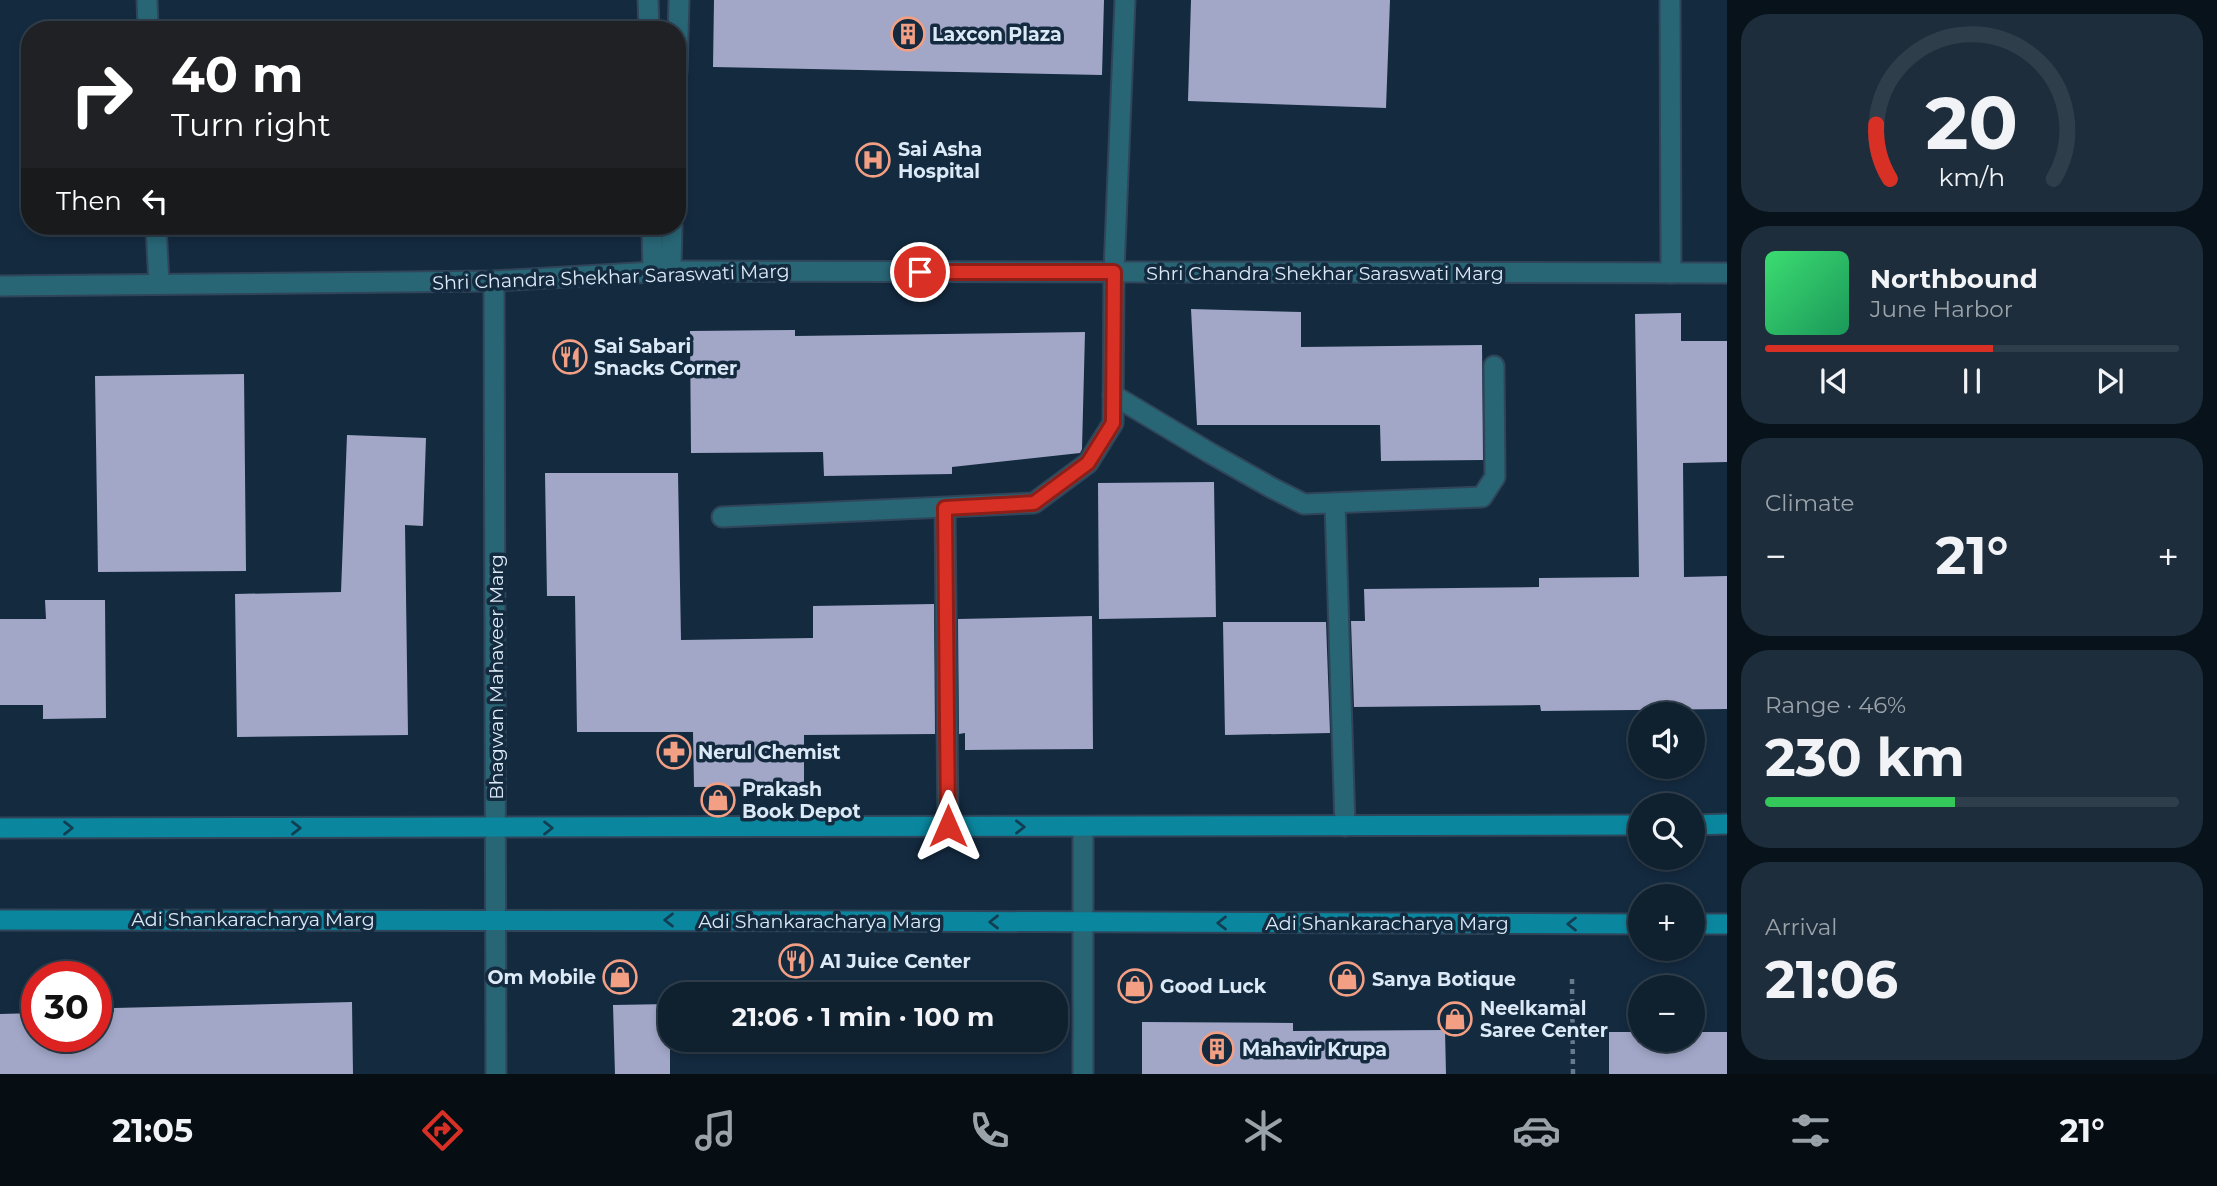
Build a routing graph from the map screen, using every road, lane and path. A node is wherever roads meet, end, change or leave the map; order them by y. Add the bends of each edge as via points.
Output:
1 (147, 0) edge
2 (648, 0) edge
3 (679, 0) edge
4 (1125, 0) edge
5 (1670, 0) edge
6 (148, 21) edge
7 (649, 21) edge
8 (678, 21) edge
9 (156, 235) edge
10 (654, 235) edge
11 (670, 235) edge
12 (662, 271) junction
13 (1114, 272) junction
14 (1671, 273) junction
15 (1727, 273) edge
16 (495, 281) junction
17 (159, 284) junction
18 (0, 286) edge
19 (1494, 366) dead end
20 (1113, 395) junction
21 (1335, 503) junction
22 (945, 508) junction
23 (722, 517) dead end
24 (1727, 824) edge
25 (1628, 825) edge
26 (1705, 825) edge
27 (948, 826) junction
28 (1345, 826) junction
29 (1083, 827) junction
30 (0, 828) edge
31 (496, 828) junction
32 (496, 918) junction
33 (0, 920) edge
34 (1084, 923) junction
35 (1628, 924) edge
36 (1705, 924) edge
37 (1727, 924) edge
38 (1572, 979) dead end
39 (496, 1074) edge
40 (1083, 1074) edge
41 (1573, 1074) edge

1 - 6 street
2 - 7 street
3 - 8 street
4 - 13 street
5 - 14 street
9 - 17 street
10 - 12 street
11 - 12 street
12 - 13 street, Shri Chandra Shekhar Saraswati Marg
12 - 16 street, Shri Chandra Shekhar Saraswati Marg
13 - 14 street, Shri Chandra Shekhar Saraswati Marg
13 - 20 street
14 - 15 street, Shri Chandra Shekhar Saraswati Marg
16 - 17 street, Shri Chandra Shekhar Saraswati Marg
16 - 31 street, Bhagwan Mahaveer Marg
17 - 18 street, Shri Chandra Shekhar Saraswati Marg
19 - 21 street via 1495,477 1482,497
20 - 21 street via 1304,504
20 - 22 street via 1113,423 1088,463 1034,503
21 - 28 street
22 - 23 street
22 - 27 street
24 - 26 main road
25 - 28 main road
27 -> 29 main road
31 -> 27 main road
28 - 29 main road
29 - 34 street
30 -> 31 main road
31 - 32 street, Bhagwan Mahaveer Marg
32 - 33 main road, Adi Shankaracharya Marg
34 -> 32 main road, Adi Shankaracharya Marg
32 - 39 street, Bhagwan Mahaveer Marg
35 -> 34 main road, Adi Shankaracharya Marg
34 - 40 street
36 - 37 main road
38 - 41 path

